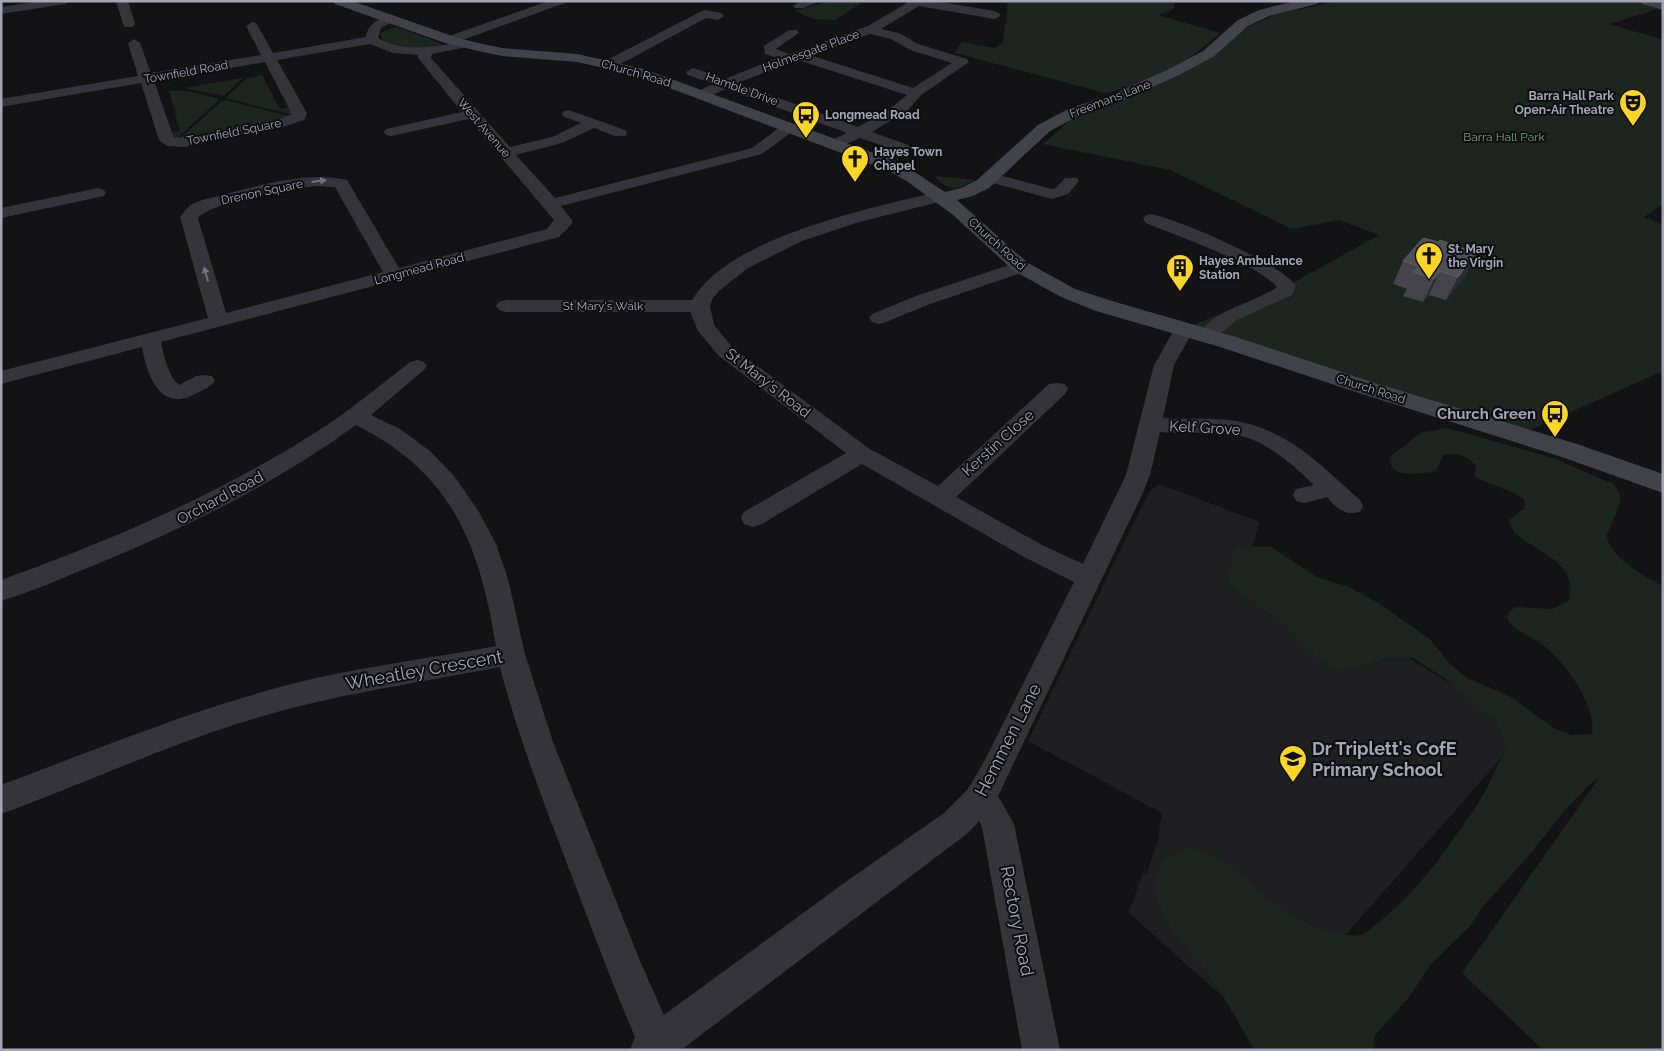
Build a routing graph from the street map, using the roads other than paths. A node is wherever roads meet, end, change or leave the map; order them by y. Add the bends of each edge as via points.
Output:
1 (65, 1) edge
2 (122, 1) edge
3 (339, 1) edge
4 (561, 1) edge
5 (814, 1) edge
6 (1313, 1) edge
7 (1646, 1) edge
8 (914, 2) edge
9 (800, 6) dead end
10 (1663, 6) edge
11 (1, 11) edge
12 (995, 15) dead end
13 (718, 16) dead end
14 (392, 19) junction
15 (129, 24) dead end
16 (252, 26) dead end
17 (870, 30) junction
18 (793, 33) dead end
19 (372, 40) junction
20 (457, 42) junction
21 (134, 43) dead end
22 (426, 51) junction
23 (794, 57) junction
24 (270, 58) junction
25 (610, 64) junction
26 (693, 72) dead end
27 (145, 79) junction
28 (728, 84) junction
29 (915, 93) junction
30 (703, 94) junction
31 (1, 104) edge
32 (472, 114) junction
33 (569, 114) dead end
34 (593, 123) junction
35 (790, 128) junction
36 (391, 132) dead end
37 (860, 132) junction
38 (620, 133) dead end
39 (835, 144) junction
40 (903, 148) dead end
41 (506, 153) junction
42 (991, 178) junction
43 (1071, 181) dead end
44 (98, 193) dead end
45 (942, 197) junction
46 (550, 204) junction
47 (1, 213) edge
48 (1152, 219) dead end
49 (1021, 267) junction
50 (394, 275) junction
51 (506, 306) dead end
52 (700, 306) junction
53 (879, 318) dead end
54 (219, 321) junction
55 (1184, 329) junction
56 (1207, 336) junction
57 (150, 339) junction
58 (416, 366) dead end
59 (1, 378) edge
60 (204, 381) dead end
61 (1057, 389) dead end
62 (356, 416) junction
63 (1151, 424) junction
64 (862, 454) junction
65 (1663, 484) edge
66 (1331, 488) junction
67 (1305, 495) dead end
68 (940, 498) junction
69 (1351, 506) dead end
70 (753, 518) dead end
71 (1089, 578) junction
72 (1, 592) edge
73 (511, 654) junction
74 (979, 799) junction
75 (1, 800) edge
76 (653, 1046) edge
77 (1041, 1050) edge

1 - 11 street
2 - 15 street
3 - 14 street, Church Road
4 - 20 street
5 - 9 street
6 - 42 street, Freemans Lane via 1264,13 1243,23 1208,54 1172,73 1114,99 1076,111 1044,128
7 - 10 street
8 - 12 street
8 - 17 street, Holmesgate Place
13 - 25 street via 704,14
14 - 19 street via 376,27 371,34
14 - 20 street, Church Road
16 - 24 street
17 - 23 street, Holmesgate Place
17 - 29 street via 895,36 914,47 962,62
18 - 23 street via 770,46 770,51
19 - 22 street via 395,49
19 - 24 street, Townfield Road
20 - 22 street via 444,49
20 - 25 street, Church Road via 495,51
21 - 27 street
22 - 32 street, West Avenue via 425,60
23 - 28 street, Holmesgate Place via 748,73
23 - 29 street
24 - 27 street, Townfield Road
24 - 27 street, Townfield Square via 300,113 299,117 184,142 167,140
25 - 30 street, Church Road
26 - 28 street, Hamble Drive
27 - 31 street, Townfield Road
28 - 30 street, Holmesgate Place
28 - 37 street, Hamble Drive
29 - 37 street via 912,100
30 - 35 street, Church Road
32 - 36 street
32 - 41 street, West Avenue
33 - 34 street
34 - 38 street
34 - 41 street via 557,140
35 - 39 street, Church Road
35 - 46 street via 757,151
37 - 39 street
37 - 40 street, Hamble Drive
39 - 45 street, Church Road via 895,167
41 - 46 street, West Avenue
42 - 43 street via 1052,194 1062,191
42 - 45 street, Freemans Lane via 976,188
44 - 47 street
45 - 49 street, Church Road
45 - 52 street via 790,240 725,276 705,295
46 - 50 street, Longmead Road via 564,224 553,233
48 - 56 street via 1261,266 1285,280 1285,291 1230,316
49 - 53 street
49 - 55 street, Church Road via 1086,300
50 - 54 street, Longmead Road
54 -> 50 street, Drenon Square via 189,217 196,209 208,204 317,180 337,181
51 - 52 street, St Mary's Walk
52 - 64 street, St Mary's Road via 706,326 726,352
54 - 57 street, Longmead Road
55 - 56 street, Church Road
55 - 63 street, Hemmen Lane via 1164,365
56 - 65 street, Church Road via 1568,450
57 - 59 street, Longmead Road
57 - 60 street via 161,379 167,387 179,394
58 - 62 street, Orchard Road
61 - 68 street, Kerstin Close
62 - 72 street, Orchard Road via 299,455 213,503 120,546
62 - 73 street via 408,444 439,472 457,497 485,545 502,600
63 - 66 street, Kelf Grove via 1224,427 1264,436 1292,453
63 - 71 street, Hemmen Lane via 1138,475
64 - 68 street, St Mary's Road
64 - 70 street
66 - 67 street
66 - 69 street, Kelf Grove
68 - 71 street, St Mary's Road via 1035,552
71 - 74 street, Hemmen Lane
73 - 75 street, Wheatley Crescent via 290,696 191,728
73 - 76 street, Wheatley Crescent via 542,761
74 - 76 street, Hemmen Lane via 956,823
74 - 77 street, Rectory Road via 998,824

